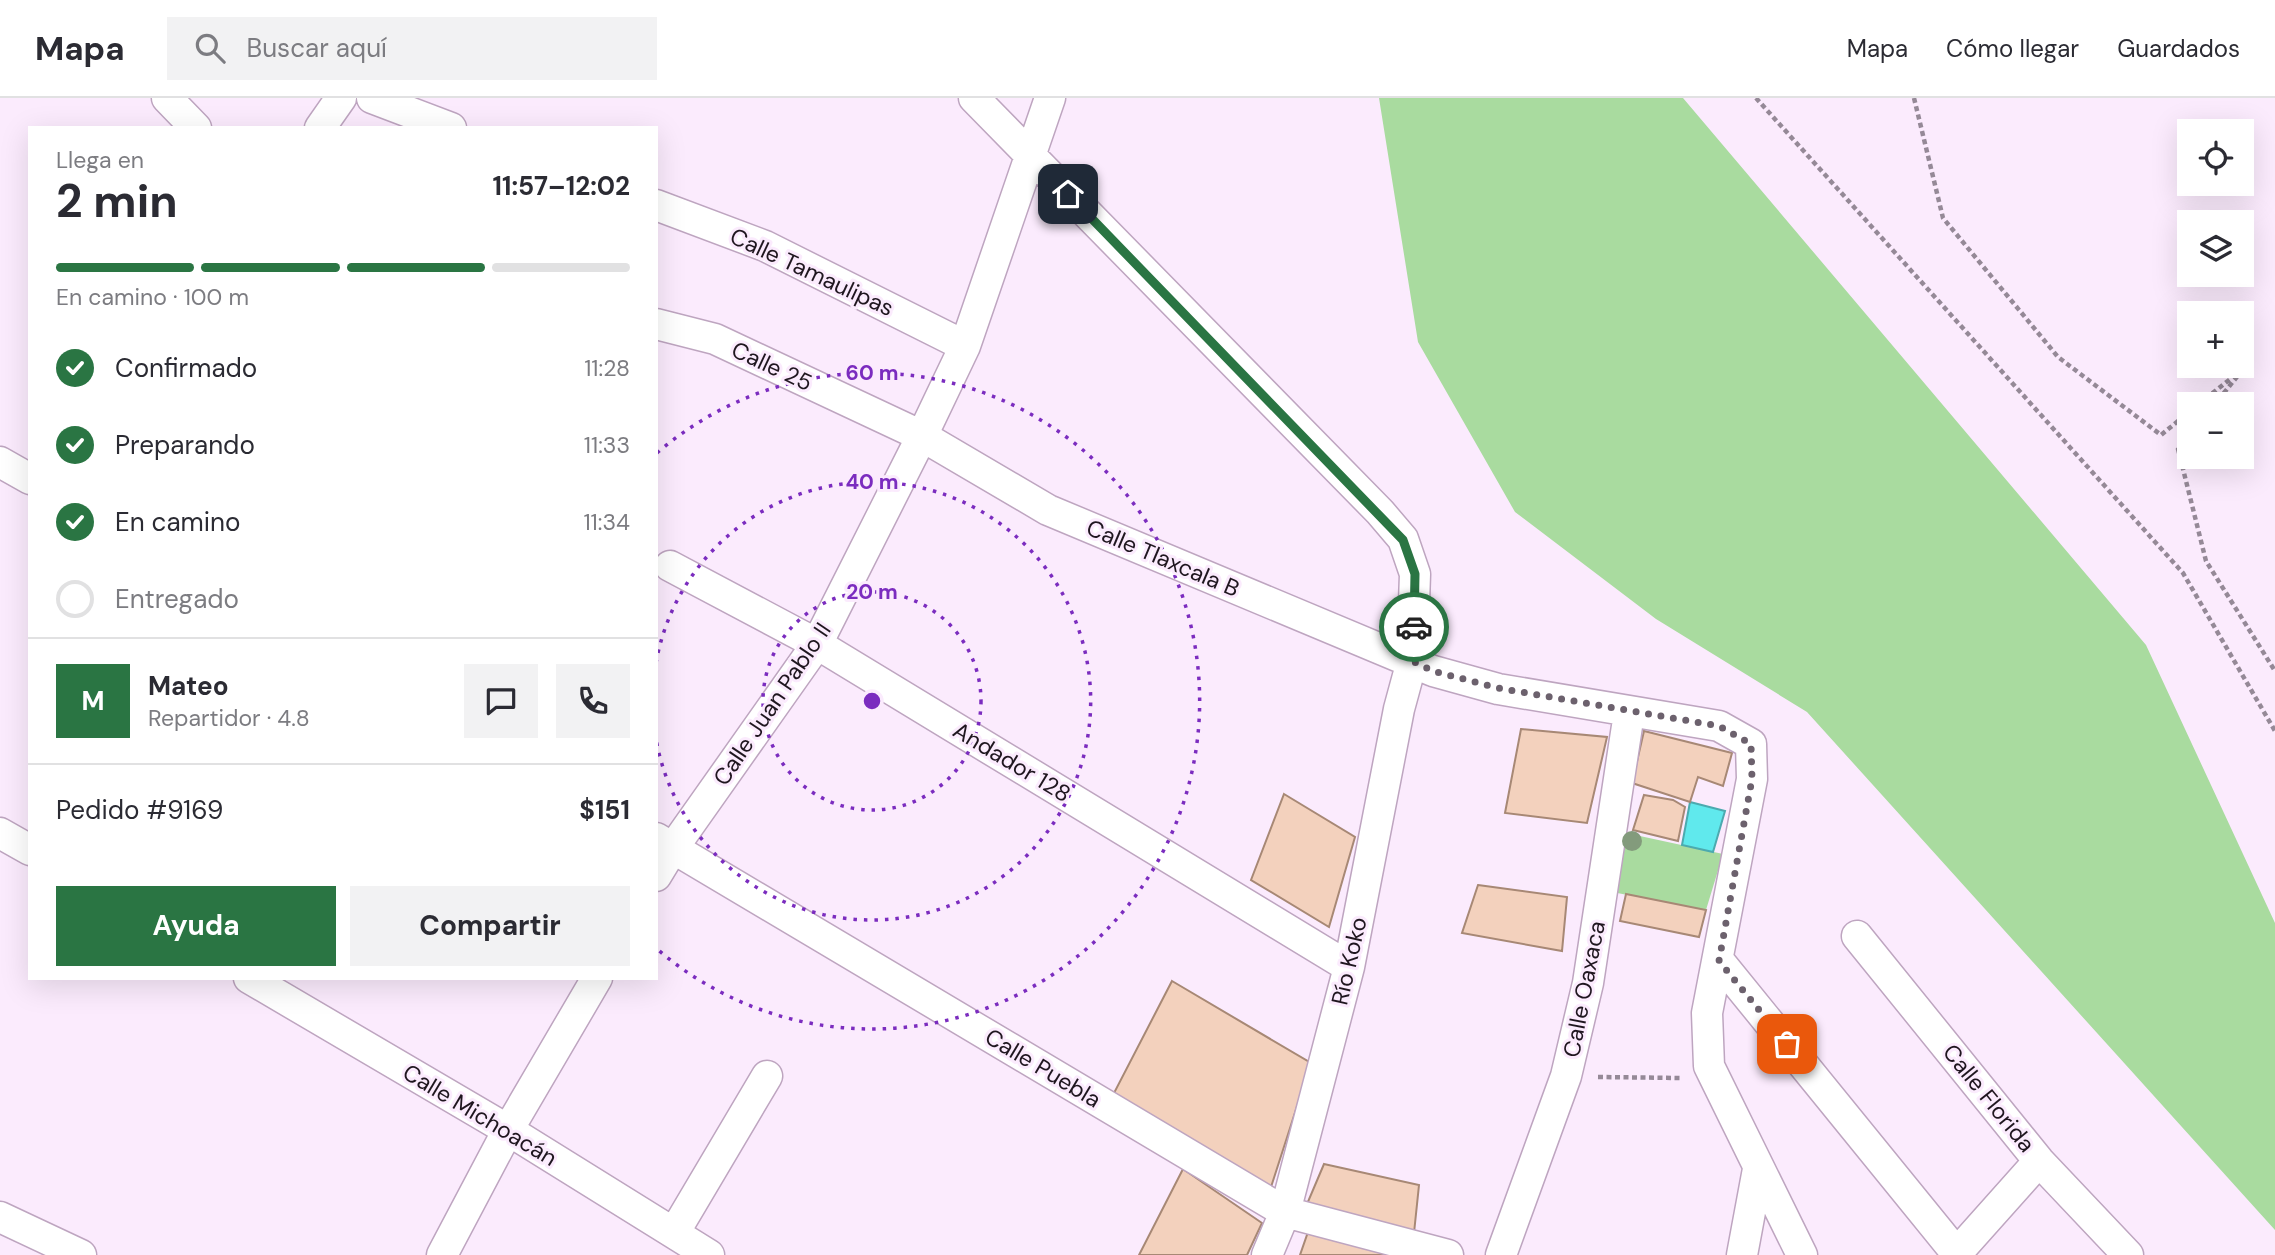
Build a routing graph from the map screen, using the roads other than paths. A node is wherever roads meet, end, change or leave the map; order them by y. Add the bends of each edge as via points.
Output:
1 (167, 98) edge
2 (341, 98) edge
3 (372, 98) edge
4 (974, 98) edge
5 (1050, 98) edge
6 (194, 126) edge
7 (321, 126) edge
8 (446, 126) edge
9 (1029, 154) junction
10 (658, 206) edge
11 (658, 325) edge
12 (965, 345) junction
13 (922, 436) junction
14 (0, 462) edge
15 (28, 478) edge
16 (670, 566) dead end
17 (817, 644) junction
18 (1412, 661) junction
19 (1629, 713) junction
20 (0, 833) edge
21 (665, 843) edge
22 (28, 849) edge
23 (658, 869) edge
24 (1857, 936) dead end
25 (1719, 961) junction
26 (1349, 967) junction
27 (252, 980) edge
28 (596, 980) edge
29 (768, 1076) dead end
30 (508, 1130) junction
31 (2039, 1161) junction
32 (1758, 1169) junction
33 (1284, 1212) junction
34 (0, 1217) edge
35 (674, 1233) junction
36 (1957, 1254) edge
37 (81, 1255) edge
38 (442, 1255) edge
39 (709, 1255) edge
40 (1267, 1255) edge
41 (1448, 1255) edge
42 (1501, 1255) edge
43 (1742, 1255) edge
44 (1802, 1255) edge
45 (2128, 1255) edge

1 - 6 street
2 - 7 street
3 - 8 street
4 - 9 street, Río Koko
5 - 9 street, Calle Juan Pablo II
9 - 12 street, Calle Juan Pablo II
9 - 18 street, Río Koko via 1403,540 1415,574
10 - 12 street, Calle Tamaulipas via 765,246
11 - 13 street, Calle 25 via 715,339
12 - 13 street, Calle Juan Pablo II
13 - 17 street, Calle Juan Pablo II
13 - 18 street, Calle Tlaxcala B via 1048,510
14 - 15 street
16 - 17 street, Andador 128
17 - 21 street, Calle Juan Pablo II
17 - 26 street, Andador 128
18 - 19 street, Calle Tlaxcala B via 1498,688
18 - 26 street, Río Koko
19 - 25 street, Calle Tlaxcala B via 1719,726 1751,744 1752,779
19 - 42 street, Calle Oaxaca via 1588,983 1566,1076
20 - 22 street
21 - 23 street, Calle Juan Pablo II
21 - 33 street, Calle Puebla
24 - 31 street, Calle Florida
25 - 32 street via 1707,1013 1709,1066
25 - 36 street
26 - 33 street, Río Koko
27 - 30 street, Calle Michoacán
28 - 30 street
29 - 35 street
30 - 35 street, Calle Michoacán
30 - 38 street
31 - 36 street
31 - 45 street, Calle Florida
32 - 43 street
32 - 44 street
33 - 40 street, Río Koko
33 - 41 street, Calle Puebla
34 - 37 street
35 - 39 street, Calle Michoacán

